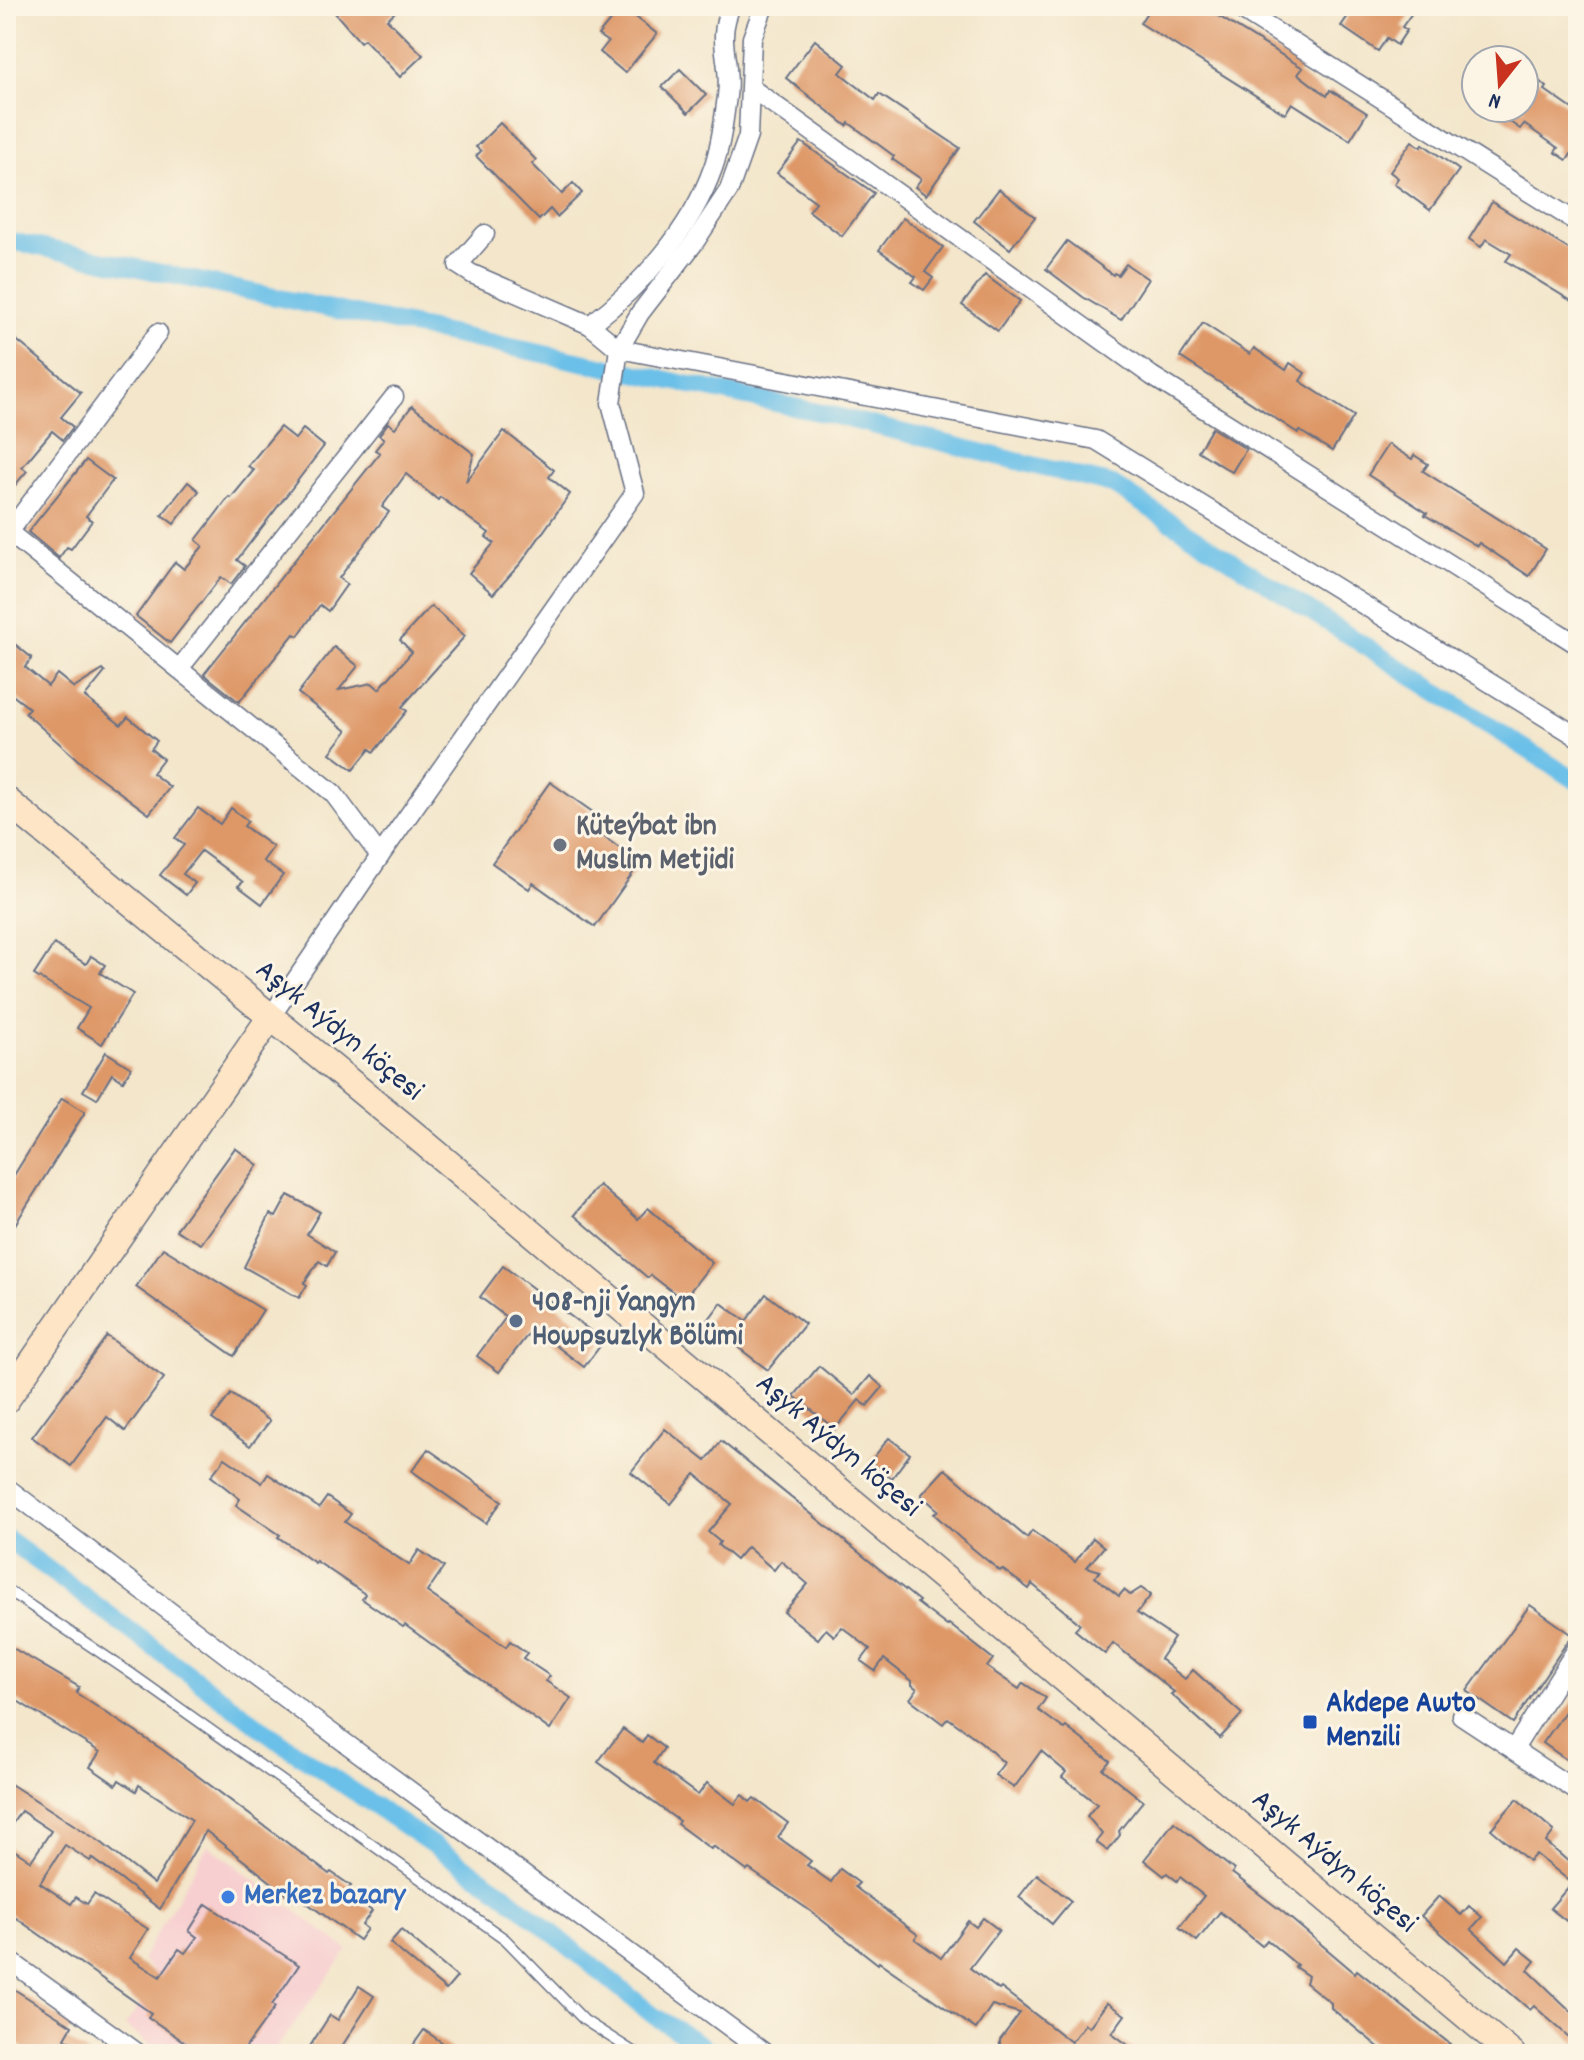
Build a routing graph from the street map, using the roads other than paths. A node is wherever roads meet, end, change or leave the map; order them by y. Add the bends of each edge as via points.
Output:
1 (731, 6) edge
2 (764, 6) edge
3 (1235, 6) edge
4 (751, 88) junction
5 (1578, 223) edge
6 (485, 234) dead end
7 (590, 325) junction
8 (158, 333) dead end
9 (619, 349) junction
10 (394, 397) dead end
11 (7, 531) edge
12 (1578, 645) edge
13 (179, 669) junction
14 (1578, 737) edge
15 (6, 800) edge
16 (380, 856) junction
17 (270, 1018) junction
18 (6, 1400) edge
19 (6, 1487) edge
20 (6, 1589) edge
21 (1578, 1647) edge
22 (1461, 1715) dead end
23 (1514, 1749) junction
24 (1578, 1792) edge
25 (6, 1958) edge
26 (139, 2054) edge
27 (637, 2054) edge
28 (766, 2054) edge
29 (1512, 2054) edge

1 - 7 street via 722,26 728,92 714,165 698,204 649,272
2 - 4 street via 752,38
3 - 5 street
4 - 9 street via 748,136 729,190
4 - 12 street via 1152,376
6 - 7 street via 458,265
7 - 9 street
8 - 11 street
9 - 14 street via 1096,440
9 - 16 street via 611,403 635,493
10 - 13 street
11 - 13 street
13 - 16 street via 333,793
15 - 17 main road, Aşyk Aýdyn köçesi
16 - 17 street
17 - 18 main road
17 - 29 main road, Aşyk Aýdyn köçesi
19 - 28 street
20 - 27 lane via 505,1939 584,2020
21 - 23 street
22 - 23 street
23 - 24 street
25 - 26 street

